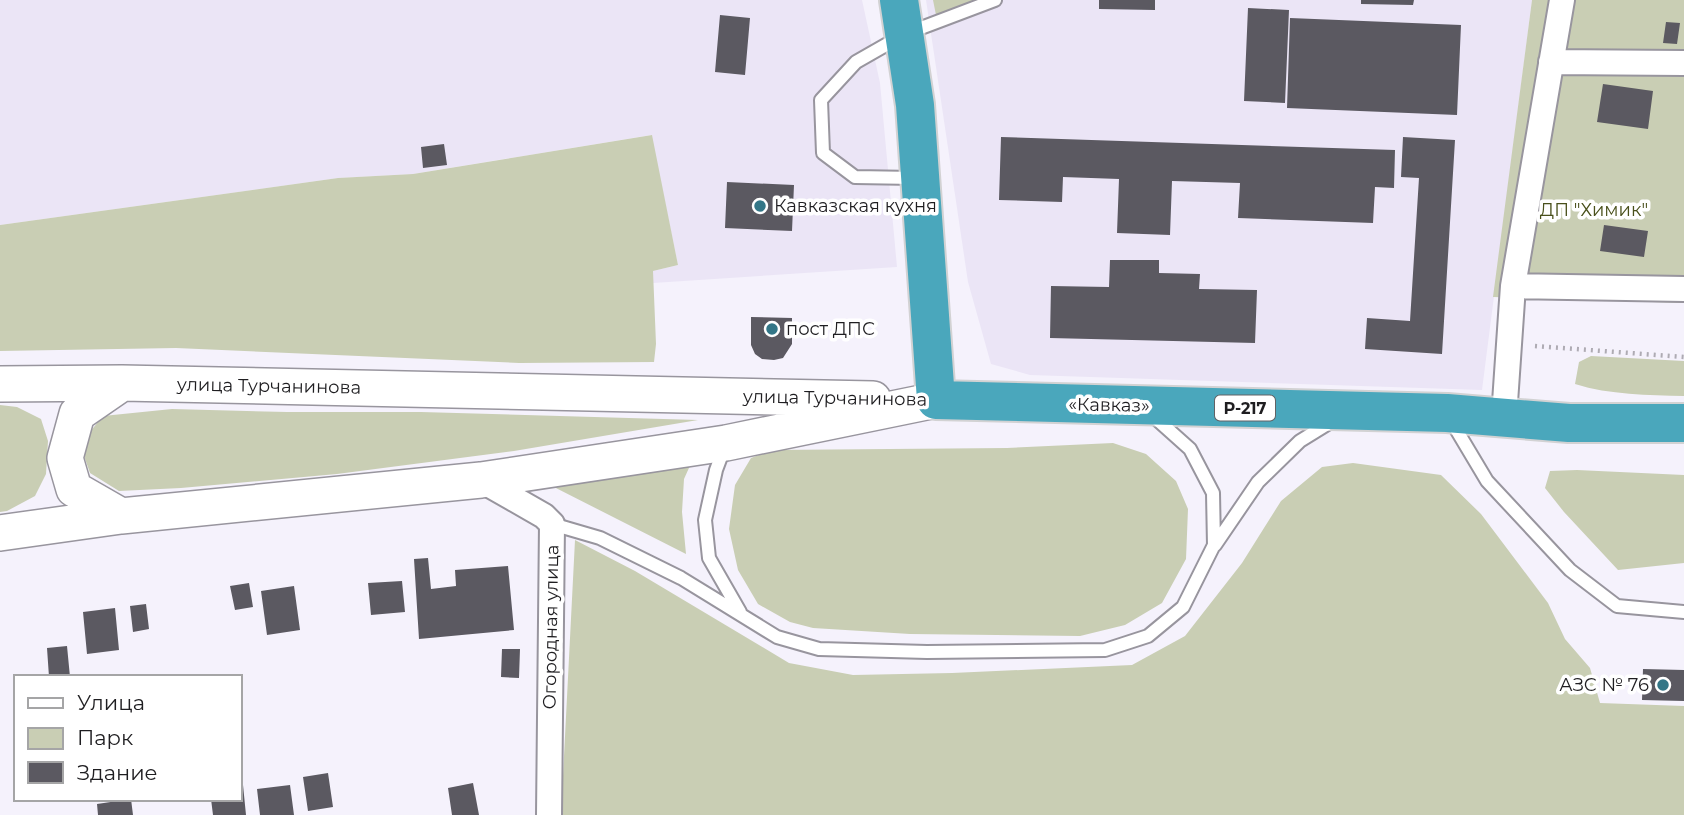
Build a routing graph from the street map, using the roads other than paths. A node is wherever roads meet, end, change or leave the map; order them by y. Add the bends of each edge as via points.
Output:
1 (995, 0) edge
2 (1562, 0) edge
3 (902, 17) edge
4 (1551, 62) junction
5 (1684, 63) edge
6 (920, 178) junction
7 (1513, 285) junction
8 (1684, 289) edge
9 (122, 383) junction
10 (0, 384) edge
11 (936, 400) junction
12 (1142, 405) junction
13 (1349, 411) junction
14 (1447, 413) junction
15 (1504, 417) junction
16 (1684, 423) edge
17 (726, 443) junction
18 (481, 480) junction
19 (121, 516) junction
20 (552, 524) junction
21 (0, 533) edge
22 (1214, 545) junction
23 (1684, 612) edge
24 (741, 616) junction
25 (549, 815) edge

1 - 3 lane
2 - 4 street
3 - 6 highway
3 - 6 lane via 821,100 824,153 855,177
4 - 5 street
4 - 7 street
6 - 11 highway
7 - 8 street
7 - 15 street
9 - 10 street, улица Турчанинова / Р-217
9 - 11 street, улица Турчанинова / Р-217
9 - 19 street via 77,415 65,458 74,489
11 - 12 highway, «Кавказ» / Р-217
11 - 17 street, улица Турчанинова / Р-217
12 - 13 highway, «Кавказ» / Р-217
12 - 22 lane via 1190,449 1213,493
13 - 14 highway, «Кавказ» / Р-217
13 - 22 lane via 1300,441 1258,482
14 - 15 highway, «Кавказ» / Р-217
14 - 23 lane via 1487,481 1570,570 1618,606
15 - 16 highway, «Кавказ» / Р-217 via 1569,423
17 - 18 street, улица Турчанинова / Р-217
17 - 24 lane via 705,520 709,558
18 - 19 street, улица Турчанинова / Р-217
18 - 20 street, Огородная улица
19 - 21 street, улица Турчанинова / Р-217
20 - 24 lane via 600,538 681,578
20 - 25 street, Огородная улица
22 - 24 lane via 1183,607 1148,636 1105,650 819,649 777,638

